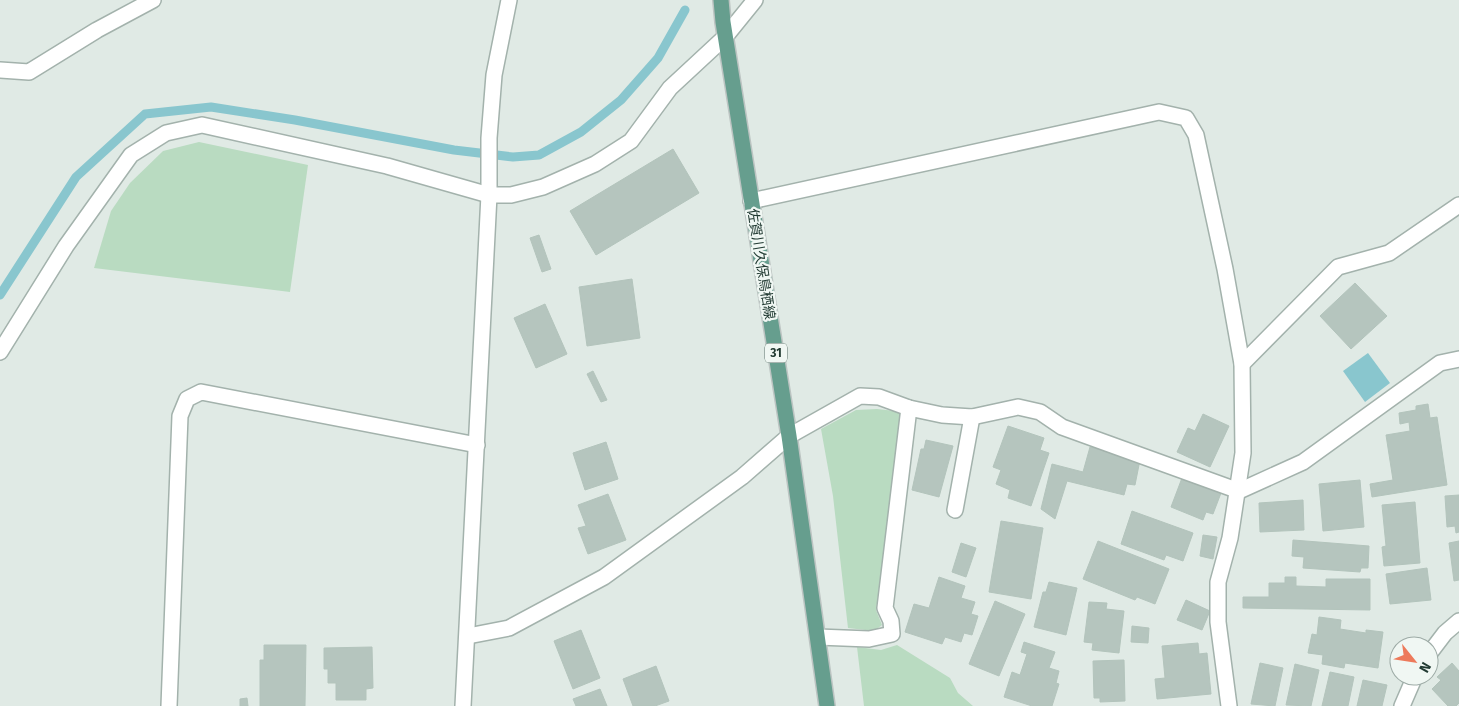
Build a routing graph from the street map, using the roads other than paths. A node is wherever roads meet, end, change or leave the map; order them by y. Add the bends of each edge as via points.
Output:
1 (153, 0) edge
2 (509, 0) edge
3 (722, 0) edge
4 (755, 0) edge
5 (725, 37) junction
6 (0, 70) edge
7 (489, 188) junction
8 (751, 201) junction
9 (1459, 205) edge
10 (0, 352) edge
11 (1459, 359) edge
12 (1242, 364) junction
13 (909, 408) junction
14 (972, 417) junction
15 (789, 436) junction
16 (476, 445) junction
17 (1239, 491) junction
18 (955, 510) dead end
19 (1459, 621) edge
20 (468, 636) junction
21 (818, 637) junction
22 (1439, 641) edge
23 (1411, 686) edge
24 (169, 706) edge
25 (463, 706) edge
26 (827, 706) edge
27 (1229, 706) edge
28 (1402, 706) edge

1 - 6 street via 29,72
2 - 7 street via 494,75
3 - 5 main road, 佐賀川久保鳥栖線 / 31
4 - 5 street
5 - 7 street via 670,88 631,141 595,164 543,187 511,195
5 - 8 main road, 佐賀川久保鳥栖線 / 31
7 - 10 street via 202,125 166,133 131,155 66,246
7 - 16 street
8 - 12 street via 1159,112 1186,118 1196,135 1226,269
8 - 15 main road, 佐賀川久保鳥栖線 / 31
9 - 12 street via 1389,253 1338,267
11 - 17 street via 1440,363 1303,462
12 - 17 street via 1244,453
13 - 14 street
13 - 15 street via 879,397 860,396
13 - 21 street via 885,608 892,634 869,639
14 - 17 street via 1018,407 1040,412 1062,428
14 - 18 street
15 - 20 street via 742,477 604,577 509,628
15 - 21 main road, 佐賀川久保鳥栖線 / 31
16 - 20 street
16 - 24 street via 201,392 187,399 180,416
17 - 27 street via 1218,582 1218,622
19 - 22 street
20 - 25 street
21 - 26 main road, 佐賀川久保鳥栖線 / 31
23 - 28 street

